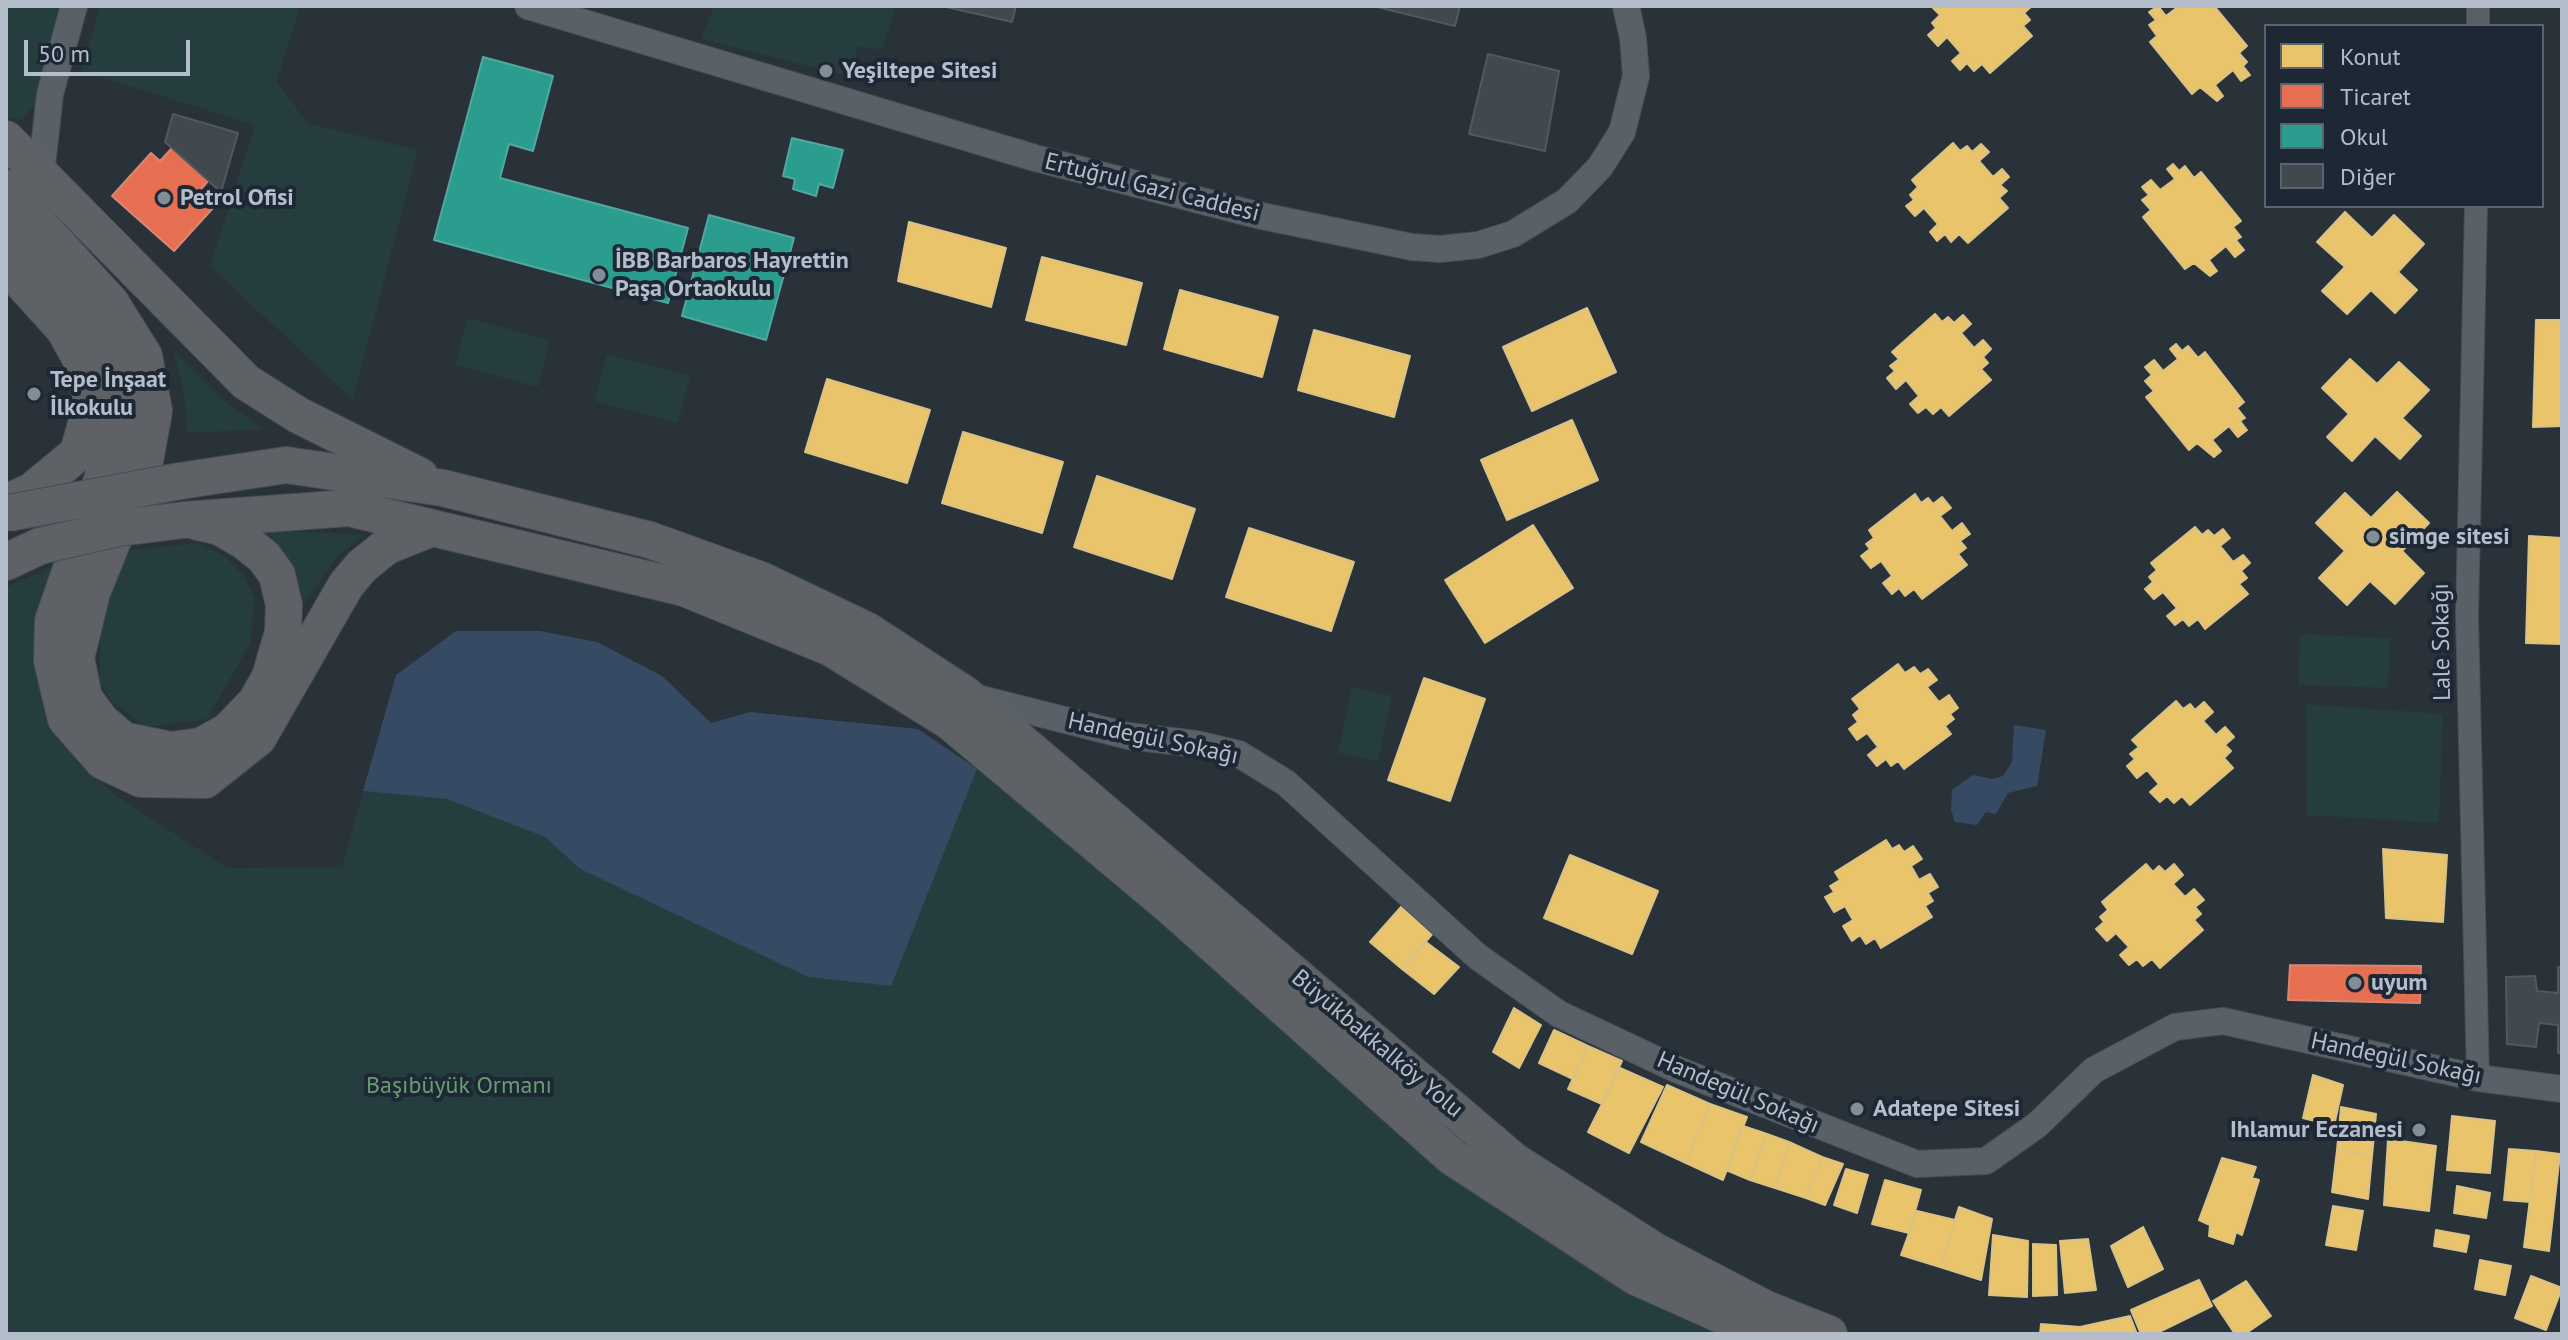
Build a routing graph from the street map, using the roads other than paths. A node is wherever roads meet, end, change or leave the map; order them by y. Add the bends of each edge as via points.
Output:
1 (74, 6) edge
2 (528, 6) edge
3 (1626, 6) edge
4 (6, 139) edge
5 (41, 175) junction
6 (6, 188) edge
7 (2476, 208) edge
8 (6, 227) edge
9 (6, 265) edge
10 (443, 488) junction
11 (7, 510) edge
12 (184, 520) junction
13 (432, 528) junction
14 (6, 562) edge
15 (966, 695) junction
16 (923, 705) junction
17 (2478, 1078) junction
18 (2562, 1089) edge
19 (1764, 1334) edge
20 (1829, 1334) edge

1 - 5 street via 50,94
2 - 3 street, Ertuğrul Gazi Caddesi via 1035,158 1257,215 1440,249 1513,234 1567,201 1600,167 1622,132 1636,76
4 - 5 highway
5 - 10 highway via 246,382 298,415
6 - 12 highway via 111,303 144,356 154,411 145,461 92,592 76,658 84,698 101,721 123,740 171,750 201,746 228,731 256,702 270,677 283,632 277,575 264,557 220,527
7 - 17 street, Lale Sokağı via 2467,617
8 - 13 highway via 105,341 120,369 120,428 53,621 52,661 66,719 103,761 141,779 205,780 258,738 362,566 387,546
9 - 11 highway via 64,329 84,365 91,406 78,453
10 - 11 highway, bridge via 286,465
10 - 15 highway, Büyükbakkalköy Yolu via 650,540 761,580 868,631
12 - 13 highway, Büyükbakkalköy Yolu via 349,508
12 - 14 highway, bridge via 40,546
13 - 16 highway, Büyükbakkalköy Yolu via 684,588 831,648
15 - 16 highway
15 - 17 street, Handegül Sokağı via 1128,736 1239,754 1286,783 1478,957 1559,1014 1678,1070 1917,1164 1986,1161 2037,1125 2094,1070 2175,1027 2223,1021
15 - 20 highway, Büyükbakkalköy Yolu via 1514,1161 1655,1251 1766,1309
16 - 19 highway, Büyükbakkalköy Yolu via 949,721 1171,907 1452,1157 1636,1277
17 - 18 street, Handegül Sokağı

